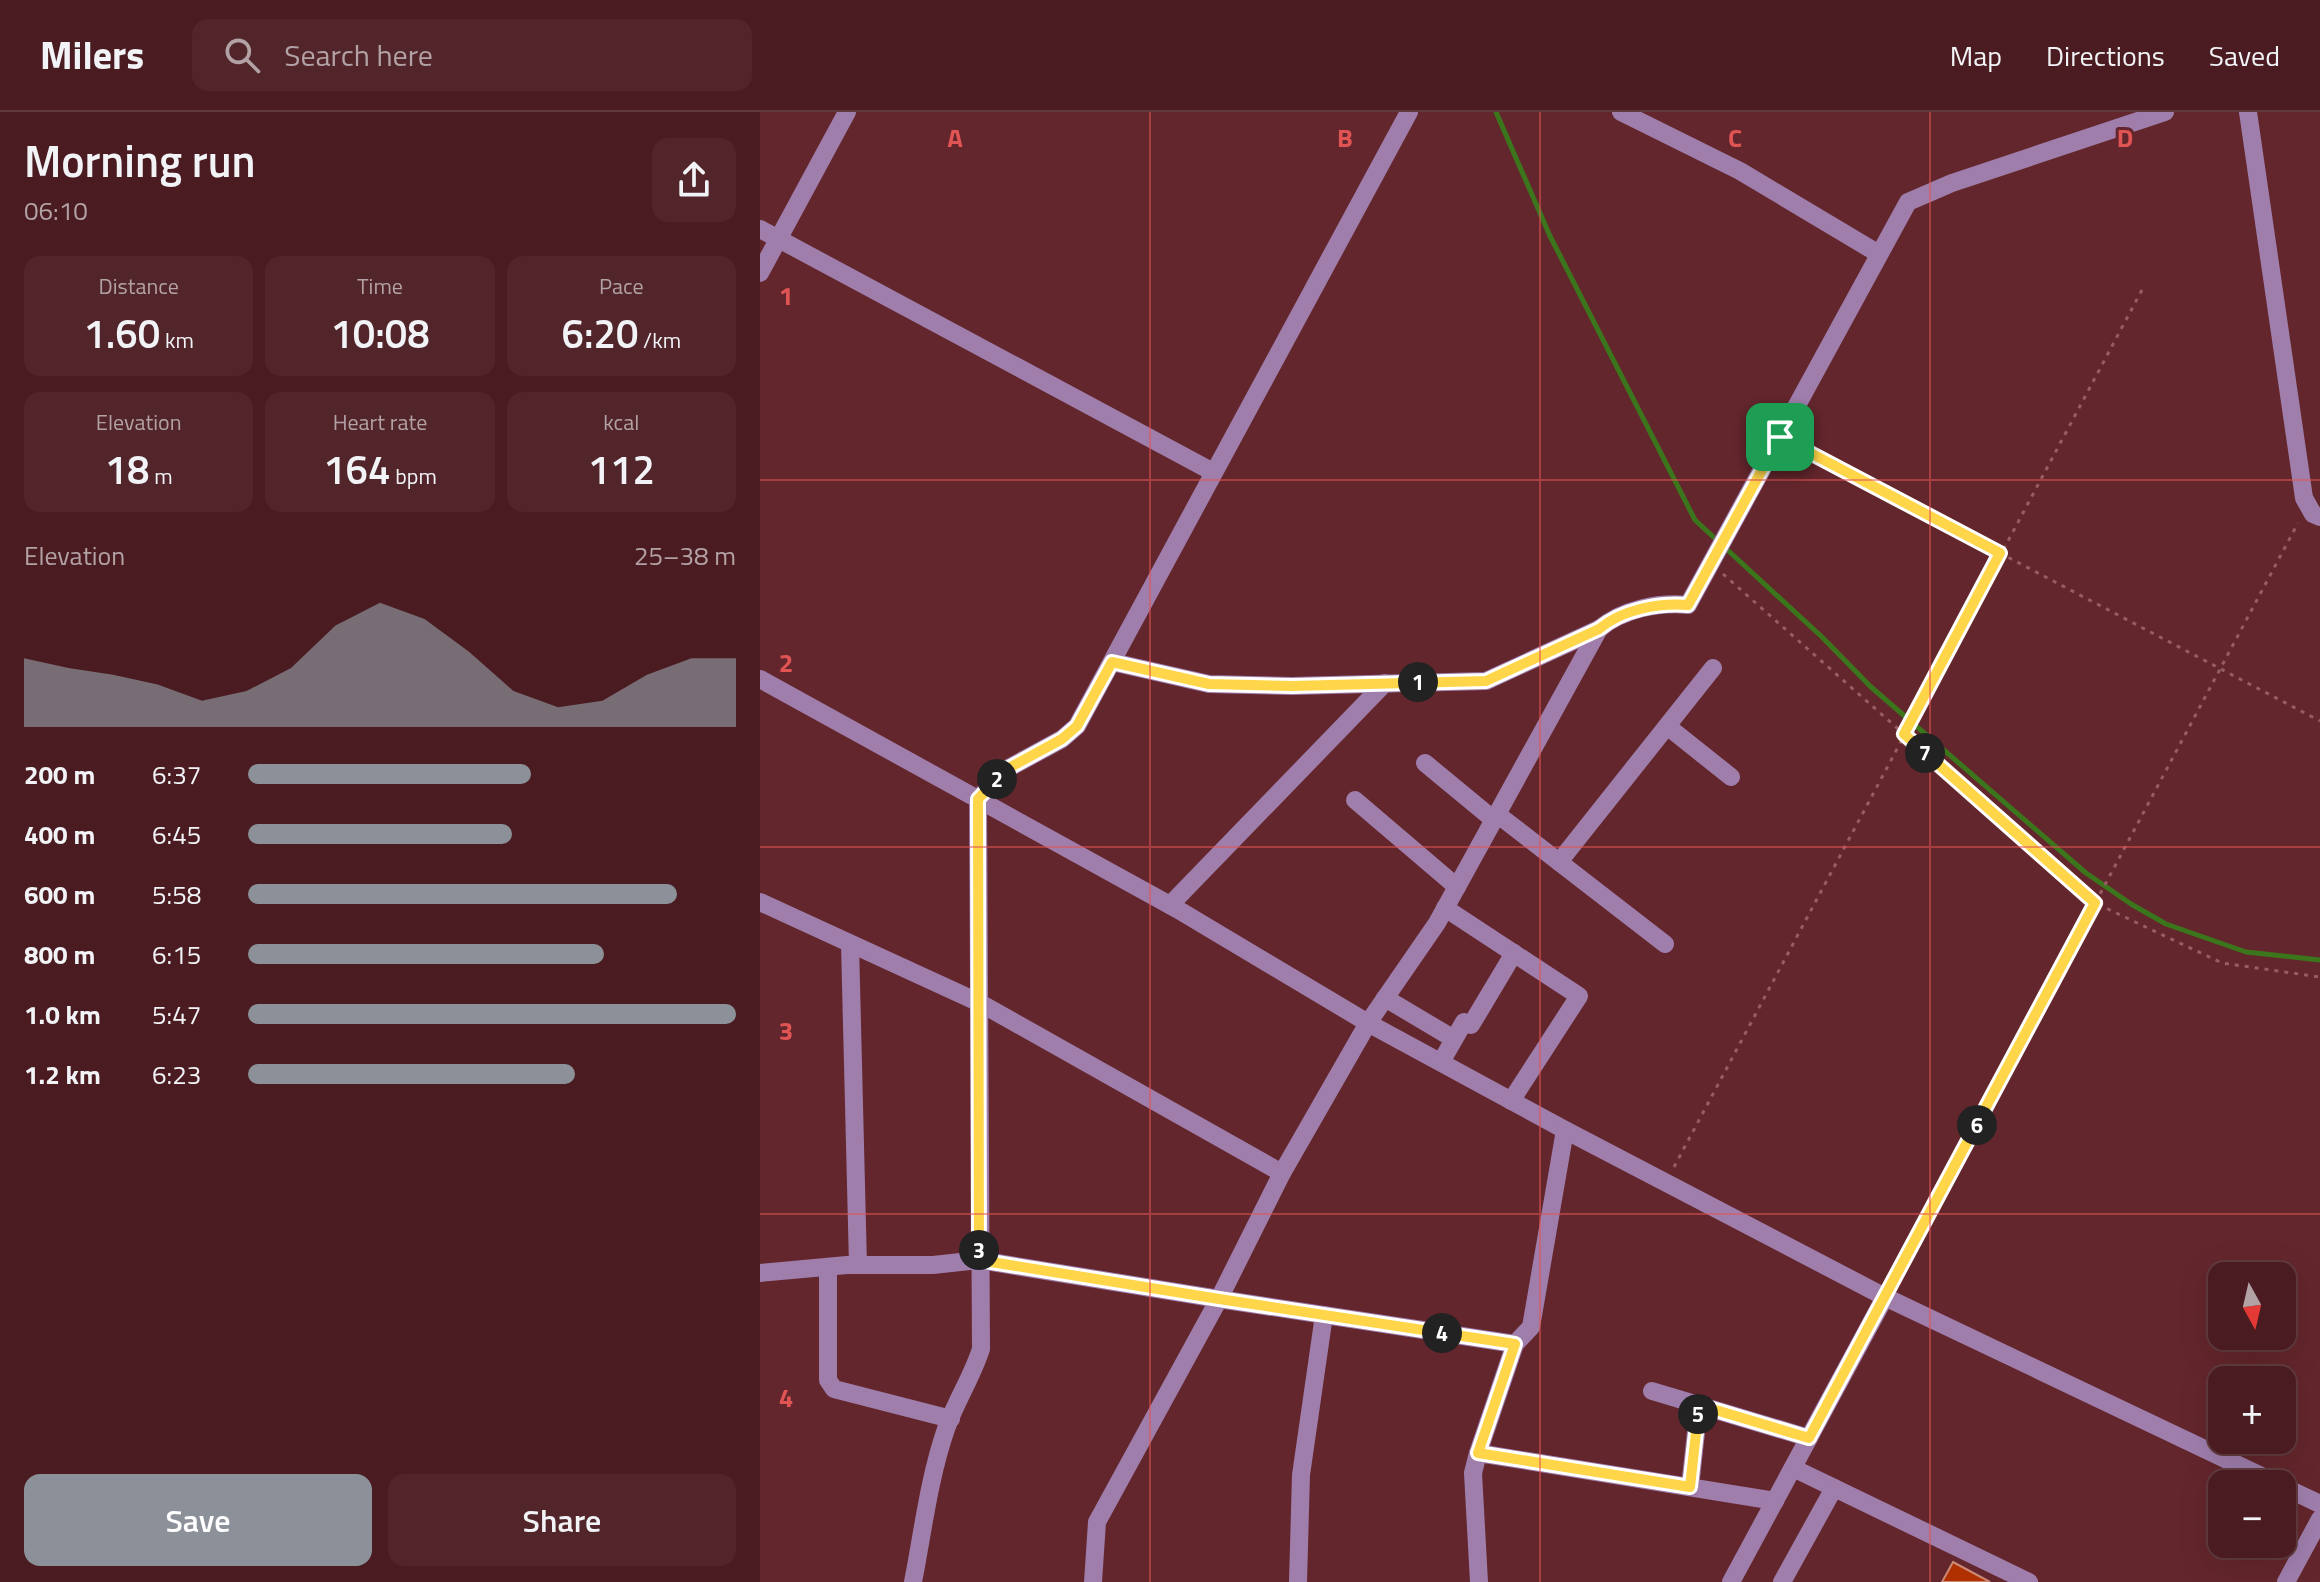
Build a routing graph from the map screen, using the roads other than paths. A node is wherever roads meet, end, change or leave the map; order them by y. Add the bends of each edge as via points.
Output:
1 (847, 112) edge
2 (1409, 112) edge
3 (1621, 112) edge
4 (2165, 112) edge
5 (2248, 112) edge
6 (760, 229) edge
7 (778, 239) junction
8 (1879, 254) junction
9 (760, 273) edge
10 (1213, 472) junction
11 (2314, 511) edge
12 (1599, 629) junction
13 (1112, 662) junction
14 (1713, 668) dead end
15 (760, 679) edge
16 (1385, 683) junction
17 (1667, 726) junction
18 (1425, 763) dead end
19 (1731, 777) dead end
20 (978, 799) junction
21 (1355, 800) dead end
22 (1496, 817) junction
23 (1559, 862) junction
24 (1457, 887) junction
25 (760, 902) edge
26 (1170, 905) junction
27 (1445, 908) junction
28 (850, 944) junction
29 (1665, 944) dead end
30 (1514, 953) junction
31 (1385, 998) junction
32 (980, 1003) junction
33 (1368, 1023) junction
34 (1454, 1039) junction
35 (1441, 1062) junction
36 (1511, 1101) junction
37 (1565, 1130) junction
38 (1282, 1173) junction
39 (979, 1260) junction
40 (858, 1265) junction
41 (828, 1267) junction
42 (760, 1273) edge
43 (1885, 1297) junction
44 (1219, 1299) junction
45 (1324, 1315) junction
46 (1515, 1344) junction
47 (1652, 1391) dead end
48 (1699, 1405) junction
49 (951, 1419) junction
50 (1809, 1438) junction
51 (1478, 1453) junction
52 (1793, 1468) junction
53 (2248, 1470) edge
54 (1690, 1487) junction
55 (1834, 1488) junction
56 (2296, 1493) edge
57 (1775, 1501) junction
58 (2320, 1504) edge
59 (2320, 1519) edge
60 (913, 1582) edge
61 (1093, 1582) edge
62 (1298, 1582) edge
63 (1479, 1582) edge
64 (1731, 1582) edge
65 (1782, 1582) edge
66 (2029, 1582) edge
67 (2286, 1582) edge

1 - 7 street
2 - 10 street
3 - 8 street via 1740,171
4 - 8 street via 1908,202
5 - 11 street via 2304,498
6 - 7 street
7 - 9 street
7 - 10 street
8 - 12 street via 1688,605 1633,611
10 - 13 street
12 - 16 street via 1486,681
12 - 22 street
13 - 16 street via 1209,684
13 - 20 street via 1077,726 1007,769
14 - 17 street
15 - 20 street
16 - 26 street
17 - 19 street
17 - 23 street
18 - 22 street
20 - 26 street
20 - 32 street
21 - 24 street
22 - 23 street
22 - 24 street
23 - 29 street
24 - 27 street
25 - 28 street
26 - 33 street
27 - 30 street
27 - 31 street
28 - 32 street
28 - 40 street
30 - 34 street via 1471,1025 1464,1022
30 - 36 street via 1579,996
31 - 33 street
31 - 34 street
32 - 38 street
32 - 39 street
33 - 35 street
33 - 38 street
34 - 35 street
35 - 36 street
36 - 37 street
37 - 43 street
37 - 46 street via 1531,1327
38 - 44 street
39 - 40 street
39 - 44 street
39 - 49 street via 981,1349
40 - 41 street
41 - 42 street
41 - 49 street via 828,1380 834,1389
43 - 50 street
43 - 53 street
44 - 45 street
44 - 61 street via 1097,1522
45 - 46 street
45 - 62 street via 1301,1475
46 - 51 street
47 - 48 street
48 - 50 street
48 - 54 street
49 - 60 street via 935,1466
50 - 52 street
51 - 54 street
51 - 63 street via 1473,1473
52 - 55 street
52 - 57 street
54 - 57 street
55 - 65 street
55 - 66 street
56 - 58 street
57 - 64 street
59 - 67 street

